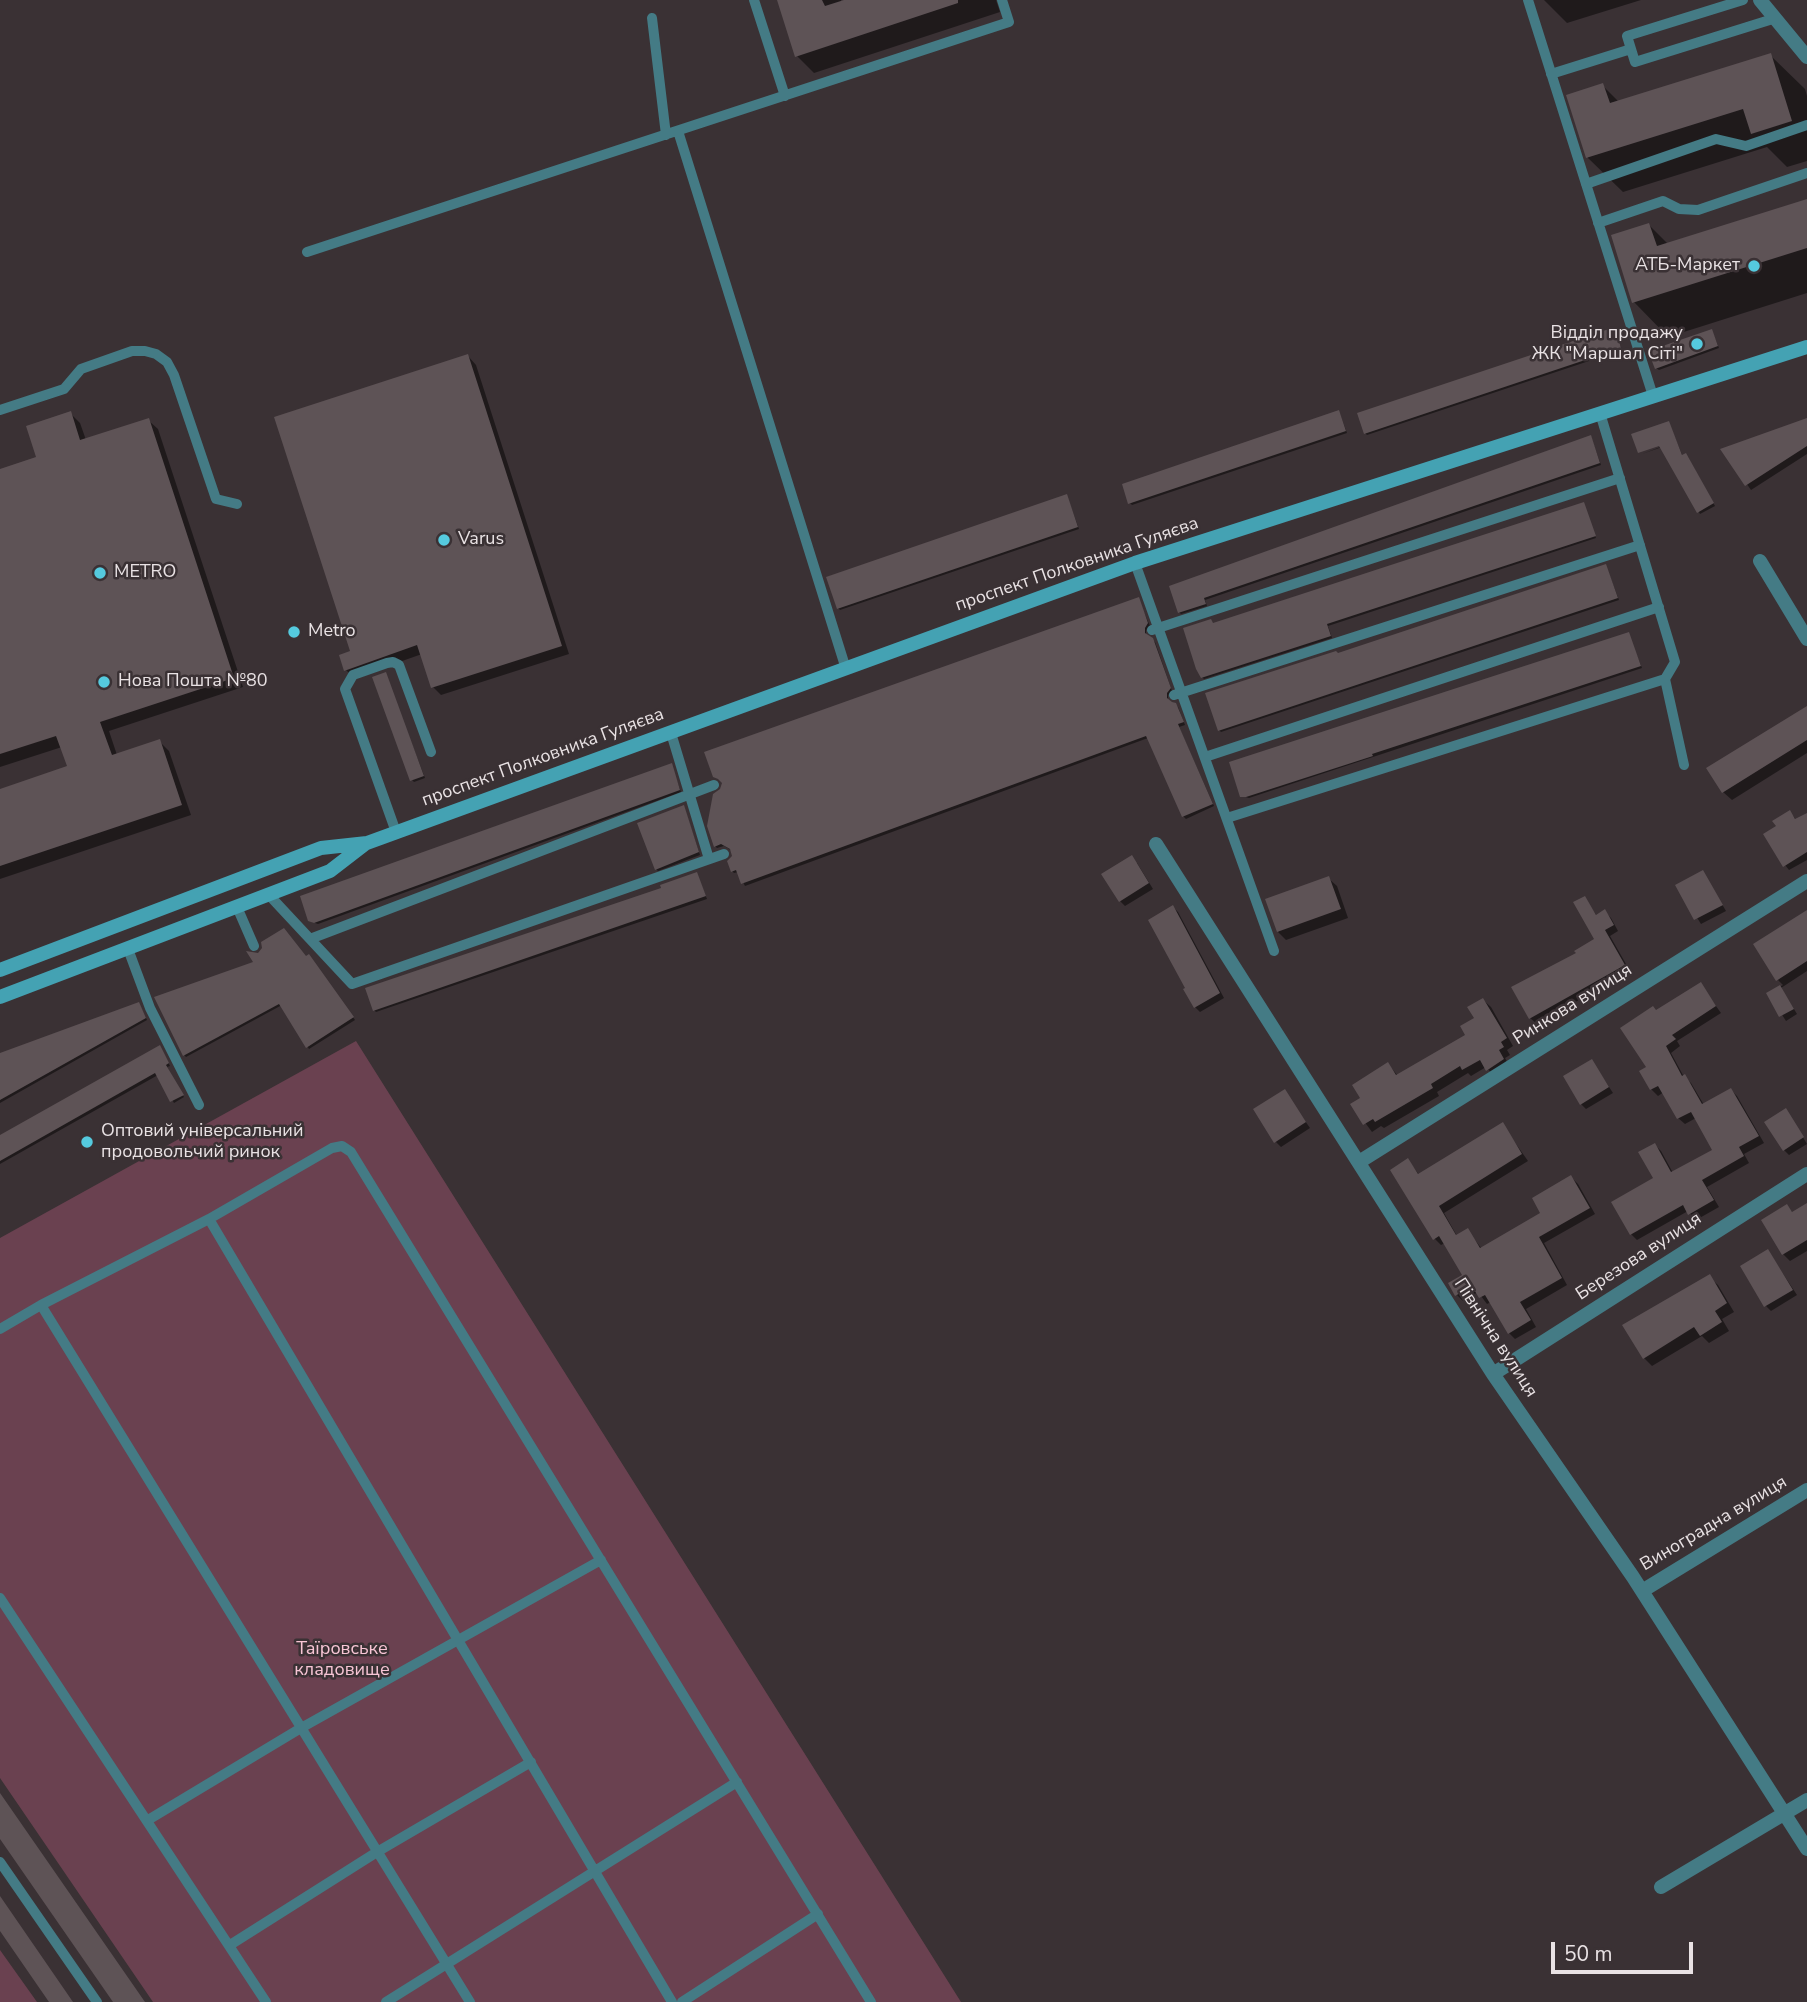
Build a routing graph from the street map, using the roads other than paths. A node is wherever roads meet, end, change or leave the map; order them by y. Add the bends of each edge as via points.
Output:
1 (754, 0) edge
2 (1002, 0) edge
3 (1529, 0) edge
4 (1744, 0) edge
5 (1760, 0) edge
6 (652, 18) dead end
7 (1776, 18) junction
8 (1631, 49) junction
9 (1807, 58) edge
10 (1551, 74) junction
11 (785, 96) junction
12 (1807, 125) edge
13 (678, 131) junction
14 (666, 135) junction
15 (1807, 173) edge
16 (1586, 184) junction
17 (1598, 223) junction
18 (307, 252) dead end
19 (1807, 347) edge
20 (1653, 396) junction
21 (0, 410) edge
22 (1600, 413) junction
23 (1619, 478) junction
24 (237, 504) dead end
25 (1640, 545) junction
26 (1760, 561) dead end
27 (1135, 563) junction
28 (1659, 607) junction
29 (1156, 629) junction
30 (1807, 639) edge
31 (846, 669) junction
32 (1665, 679) junction
33 (1178, 694) junction
34 (671, 733) junction
35 (430, 752) dead end
36 (1205, 758) junction
37 (1685, 765) dead end
38 (714, 785) dead end
39 (690, 794) junction
40 (1227, 818) junction
41 (396, 832) junction
42 (366, 843) junction
43 (1156, 844) dead end
44 (724, 854) dead end
45 (709, 859) junction
46 (1807, 881) edge
47 (269, 895) junction
48 (237, 907) junction
49 (310, 939) junction
50 (254, 946) dead end
51 (128, 949) junction
52 (1274, 951) dead end
53 (0, 970) edge
54 (0, 997) edge
55 (199, 1105) dead end
56 (1359, 1161) junction
57 (1807, 1174) edge
58 (209, 1219) junction
59 (41, 1305) junction
60 (0, 1329) edge
61 (1493, 1374) junction
62 (1807, 1490) edge
63 (601, 1560) junction
64 (1642, 1591) junction
65 (0, 1598) edge
66 (457, 1640) junction
67 (301, 1728) junction
68 (531, 1762) junction
69 (737, 1782) junction
70 (1807, 1800) edge
71 (1784, 1815) junction
72 (148, 1820) junction
73 (1807, 1849) edge
74 (377, 1852) junction
75 (0, 1862) edge
76 (595, 1870) junction
77 (1661, 1887) dead end
78 (818, 1914) junction
79 (230, 1945) junction
80 (446, 1963) junction
81 (97, 2002) edge
82 (266, 2002) edge
83 (386, 2002) edge
84 (470, 2002) edge
85 (673, 2002) edge
86 (682, 2002) edge
87 (871, 2002) edge

1 - 11 lane
2 - 11 lane via 1009,22
3 - 10 lane
4 - 8 lane via 1627,36
5 - 7 street
6 - 14 lane
7 - 8 lane via 1635,62
7 - 9 street
8 - 10 lane
10 - 16 lane
11 - 13 lane
12 - 16 lane via 1746,146 1716,139
13 - 14 lane
13 - 31 lane
14 - 18 lane
15 - 17 lane via 1698,210 1679,209 1663,201
16 - 17 lane
17 - 20 lane
19 - 20 main road, проспект Полковника Гуляєва
20 - 22 main road, проспект Полковника Гуляєва
21 - 24 lane via 64,389 81,369 132,351 156,354 174,375 216,499
22 - 23 lane
22 - 27 main road, проспект Полковника Гуляєва
23 - 25 lane
23 - 29 lane
25 - 28 lane
25 - 33 lane
26 - 30 street
27 - 29 lane
27 - 31 main road, проспект Полковника Гуляєва
28 - 32 lane via 1675,662
28 - 36 lane
29 - 33 lane
31 - 34 main road, проспект Полковника Гуляєва
32 - 37 lane
32 - 40 lane
33 - 36 lane
34 - 39 lane
34 - 41 main road, проспект Полковника Гуляєва
35 - 41 lane via 399,665 387,663 353,675 345,689
36 - 40 lane
38 - 39 lane
39 - 45 lane
39 - 49 lane
40 - 52 lane
41 - 42 main road, проспект Полковника Гуляєва
42 - 47 main road, проспект Полковника Гуляєва via 330,871
42 - 53 main road, проспект Полковника Гуляєва via 321,848
43 - 56 street, Північна вулиця
44 - 45 lane
45 - 49 lane via 352,984
46 - 56 street, Ринкова вулиця
47 - 48 main road, проспект Полковника Гуляєва
47 - 49 lane
48 - 50 lane
48 - 51 main road, проспект Полковника Гуляєва
51 - 54 main road, проспект Полковника Гуляєва
51 - 55 lane via 147,1010
56 - 61 street, Північна вулиця
57 - 61 street, Березова вулиця
58 - 59 lane
58 - 63 lane via 332,1148 342,1146 351,1152
58 - 66 lane
59 - 60 lane
59 - 67 lane
61 - 64 street, Північна вулиця
62 - 64 street, Виноградна вулиця
63 - 66 lane
63 - 69 lane
64 - 71 street, Північна вулиця
65 - 72 lane
66 - 67 lane
66 - 68 lane
67 - 72 lane
67 - 74 lane
68 - 74 lane
68 - 76 lane
69 - 76 lane
69 - 78 lane
70 - 71 street
71 - 73 street, Північна вулиця
71 - 77 street
72 - 79 lane
74 - 79 lane
74 - 80 lane
75 - 81 lane
76 - 80 lane
76 - 85 lane
78 - 86 lane
78 - 87 lane
79 - 82 lane
80 - 83 lane
80 - 84 lane

